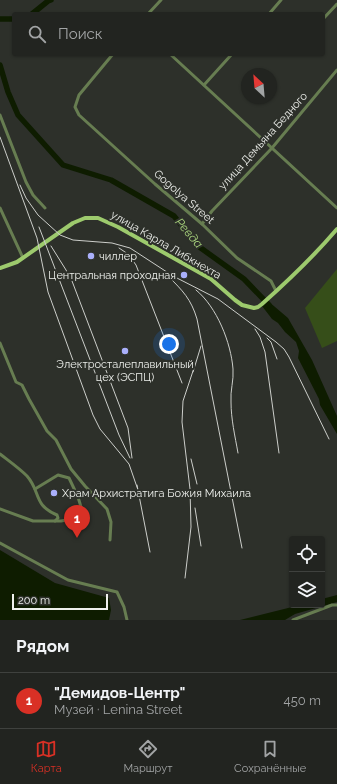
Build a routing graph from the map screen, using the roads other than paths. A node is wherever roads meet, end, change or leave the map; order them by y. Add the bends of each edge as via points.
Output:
1 (161, 0) edge
2 (281, 0) edge
3 (337, 4) edge
4 (150, 12) edge
5 (271, 12) edge
6 (325, 17) edge
7 (111, 56) edge
8 (172, 56) edge
9 (230, 56) edge
10 (337, 70) edge
11 (204, 85) junction
12 (0, 115) edge
13 (272, 148) junction
14 (0, 208) edge
15 (45, 208) dead end
16 (337, 208) edge
17 (202, 224) junction
18 (337, 229) edge
19 (24, 258) junction
20 (0, 268) edge
21 (274, 292) junction
22 (0, 343) edge
23 (0, 454) edge
24 (71, 469) junction
25 (66, 477) junction
26 (35, 489) junction
27 (0, 509) edge
28 (55, 521) junction
29 (110, 540) dead end
30 (0, 543) edge
31 (337, 605) edge
32 (127, 620) edge
33 (293, 620) edge

1 - 4 street
2 - 5 street
3 - 6 street
7 - 17 street, Gogolya Street via 79,95 75,107 79,115
8 - 11 street
9 - 11 street
10 - 13 street, улица Демьяна Бедного
11 - 13 street
12 - 15 street via 26,182 33,196
13 - 16 street
13 - 17 street, улица Демьяна Бедного
14 - 19 street
17 - 21 street, Gogolya Street via 237,258 271,281
18 - 21 main road via 316,253
19 - 20 main road, улица Карла Либкнехта
19 - 21 main road, улица Карла Либкнехта via 81,220 98,218 211,279 238,302 248,307 258,307
22 - 24 street via 16,382 22,385
23 - 26 street via 28,477
24 - 25 street
24 - 29 street via 107,509 111,522
25 - 26 street via 58,475
25 - 28 street via 69,478 78,497 84,517
26 - 28 street via 44,507 57,515
27 - 28 street via 32,521
30 - 32 street via 68,580 117,592
31 - 33 street

